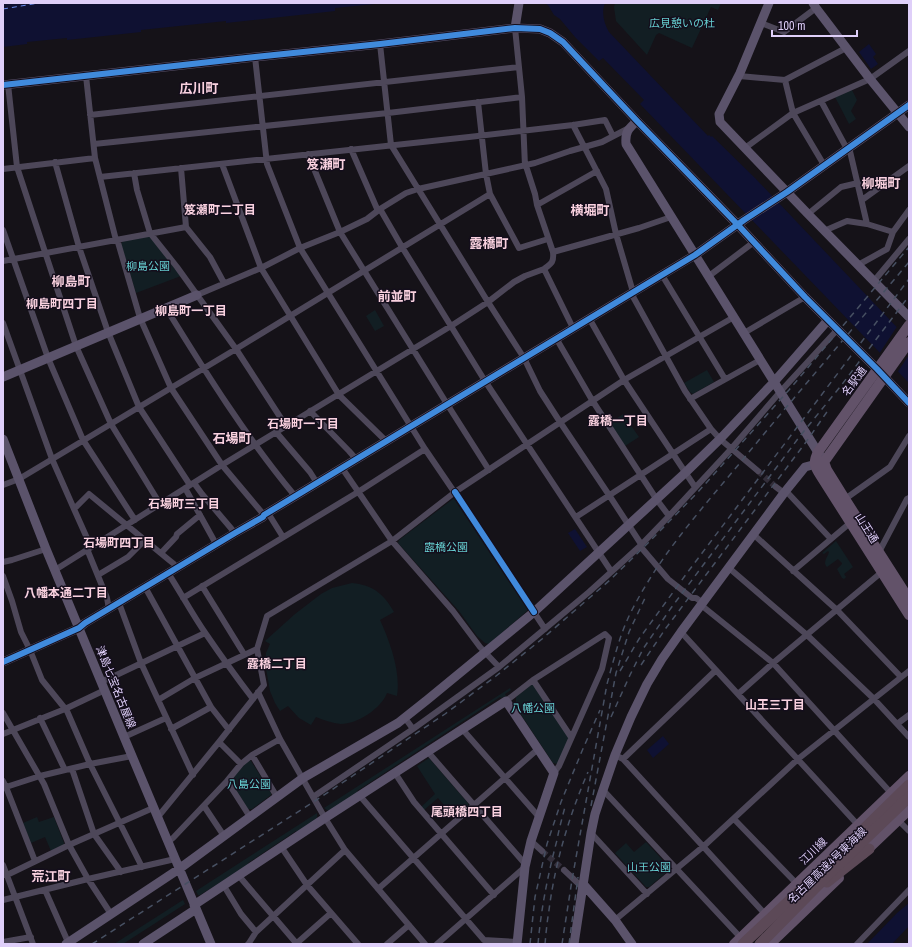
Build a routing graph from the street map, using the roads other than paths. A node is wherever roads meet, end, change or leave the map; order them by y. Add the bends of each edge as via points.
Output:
1 (519, 3) edge
2 (769, 3) edge
3 (815, 6) edge
4 (761, 23) junction
5 (515, 28) junction
6 (380, 44) junction
7 (846, 48) junction
8 (909, 51) edge
9 (255, 57) junction
10 (518, 67) junction
11 (86, 76) junction
12 (739, 76) junction
13 (870, 79) junction
14 (785, 80) junction
15 (384, 83) junction
16 (5, 85) edge
17 (259, 96) junction
18 (522, 97) junction
19 (822, 101) junction
20 (478, 102) junction
21 (909, 105) edge
22 (388, 113) junction
23 (897, 113) junction
24 (793, 114) junction
25 (90, 115) junction
26 (637, 121) junction
27 (573, 125) junction
28 (908, 125) edge
29 (262, 126) junction
30 (629, 128) junction
31 (524, 130) junction
32 (482, 135) junction
33 (613, 136) junction
34 (94, 144) junction
35 (391, 145) junction
36 (584, 147) junction
37 (745, 148) junction
38 (848, 148) junction
39 (350, 149) junction
40 (308, 154) junction
41 (95, 158) junction
42 (266, 159) junction
43 (55, 162) junction
44 (222, 164) junction
45 (824, 165) junction
46 (525, 166) junction
47 (909, 166) edge
48 (17, 167) junction
49 (181, 168) junction
50 (3, 169) edge
51 (597, 171) junction
52 (134, 173) junction
53 (486, 174) junction
54 (100, 177) junction
55 (858, 183) junction
56 (418, 189) junction
57 (787, 192) junction
58 (490, 194) junction
59 (862, 200) junction
60 (537, 205) junction
61 (379, 210) junction
62 (909, 210) edge
63 (808, 214) junction
64 (671, 216) junction
65 (440, 224) junction
66 (867, 224) junction
67 (738, 225) junction
68 (186, 226) junction
69 (3, 230) edge
70 (824, 231) junction
71 (340, 232) junction
72 (892, 232) junction
73 (150, 233) junction
74 (616, 234) junction
75 (548, 239) junction
76 (909, 239) edge
77 (116, 240) junction
78 (754, 242) junction
79 (80, 247) junction
80 (402, 247) junction
81 (300, 248) junction
82 (552, 252) junction
83 (46, 253) junction
84 (695, 255) junction
85 (13, 259) junction
86 (3, 261) edge
87 (858, 265) junction
88 (261, 268) junction
89 (544, 269) junction
90 (364, 271) junction
91 (662, 275) junction
92 (708, 276) junction
93 (874, 281) junction
94 (224, 283) junction
95 (328, 293) junction
96 (632, 293) junction
97 (197, 295) junction
98 (805, 297) junction
99 (488, 302) junction
100 (166, 308) junction
101 (291, 316) junction
102 (734, 317) junction
103 (909, 317) edge
104 (140, 318) junction
105 (590, 318) junction
106 (828, 320) junction
107 (3, 323) edge
108 (451, 326) junction
109 (573, 328) junction
110 (907, 328) edge
111 (837, 330) junction
112 (108, 332) junction
113 (744, 333) junction
114 (699, 337) junction
115 (556, 338) junction
116 (909, 342) edge
117 (76, 346) junction
118 (236, 349) junction
119 (413, 349) junction
120 (666, 356) junction
121 (48, 358) junction
122 (524, 358) junction
123 (760, 360) junction
124 (203, 368) junction
125 (884, 369) junction
126 (20, 370) junction
127 (377, 372) junction
128 (3, 377) edge
129 (725, 379) junction
130 (624, 380) junction
131 (485, 381) junction
132 (774, 382) junction
133 (171, 388) junction
134 (780, 392) junction
135 (339, 395) junction
136 (690, 399) junction
137 (592, 400) junction
138 (909, 403) edge
139 (447, 404) junction
140 (139, 407) junction
141 (310, 411) junction
142 (560, 422) junction
143 (111, 424) junction
144 (286, 426) junction
145 (410, 426) junction
146 (711, 429) junction
147 (276, 432) junction
148 (909, 436) edge
149 (3, 438) edge
150 (720, 439) junction
151 (83, 440) junction
152 (386, 441) junction
153 (255, 445) junction
154 (526, 445) junction
155 (424, 449) junction
156 (731, 449) junction
157 (818, 452) junction
158 (673, 454) junction
159 (52, 459) junction
160 (356, 460) junction
161 (824, 462) junction
162 (814, 464) junction
163 (222, 465) junction
164 (342, 468) junction
165 (489, 470) junction
166 (758, 471) tunnel mouth
167 (686, 473) junction
168 (641, 474) junction
169 (19, 479) junction
170 (317, 483) junction
171 (3, 485) edge
172 (190, 485) junction
173 (695, 487) junction
174 (776, 487) tunnel mouth
175 (358, 492) junction
176 (455, 492) junction
177 (785, 492) junction
178 (610, 495) junction
179 (295, 496) junction
180 (909, 498) edge
181 (845, 499) junction
182 (657, 500) junction
183 (160, 504) junction
184 (74, 509) junction
185 (266, 514) junction
186 (200, 515) junction
187 (669, 516) junction
188 (576, 517) junction
189 (135, 520) junction
190 (850, 523) junction
191 (127, 525) junction
192 (629, 525) junction
193 (235, 533) junction
194 (754, 534) junction
195 (283, 537) junction
196 (831, 539) junction
197 (145, 540) junction
198 (392, 541) junction
199 (216, 544) junction
200 (640, 545) junction
201 (46, 548) junction
202 (89, 548) junction
203 (598, 552) junction
204 (879, 552) junction
205 (161, 553) junction
206 (3, 562) edge
207 (729, 568) junction
208 (55, 570) junction
209 (884, 570) junction
210 (172, 571) junction
211 (611, 571) junction
212 (793, 571) junction
213 (98, 575) junction
214 (3, 576) edge
215 (202, 586) junction
216 (145, 587) junction
217 (183, 598) junction
218 (909, 599) edge
219 (119, 603) junction
220 (702, 604) junction
221 (109, 609) junction
222 (837, 610) junction
223 (534, 612) junction
224 (909, 615) edge
225 (79, 628) junction
226 (545, 630) junction
227 (681, 632) junction
228 (205, 633) junction
229 (807, 635) junction
230 (177, 646) junction
231 (257, 649) junction
232 (30, 650) junction
233 (486, 652) junction
234 (244, 654) junction
235 (3, 662) edge
236 (141, 663) junction
237 (226, 663) junction
238 (773, 663) junction
239 (498, 667) junction
240 (716, 670) junction
241 (909, 671) edge
242 (901, 677) junction
243 (195, 678) junction
244 (533, 680) junction
245 (101, 681) junction
246 (105, 690) junction
247 (258, 692) junction
248 (738, 694) junction
249 (253, 699) junction
250 (874, 699) junction
251 (158, 700) junction
252 (506, 701) junction
253 (211, 707) junction
254 (65, 709) junction
255 (3, 713) edge
256 (909, 714) edge
257 (40, 718) junction
258 (166, 718) junction
259 (405, 718) junction
260 (897, 724) junction
261 (171, 729) junction
262 (13, 730) junction
263 (228, 730) junction
264 (413, 730) junction
265 (462, 730) junction
266 (834, 730) junction
267 (3, 734) edge
268 (124, 737) junction
269 (571, 737) junction
270 (909, 738) edge
271 (280, 739) junction
272 (219, 742) junction
273 (538, 750) junction
274 (428, 752) junction
275 (252, 755) junction
276 (132, 756) junction
277 (619, 757) junction
278 (798, 759) junction
279 (90, 764) junction
280 (241, 764) junction
281 (72, 769) junction
282 (65, 770) junction
283 (554, 772) junction
284 (395, 774) junction
285 (193, 775) junction
286 (40, 776) junction
287 (909, 776) edge
288 (303, 778) junction
289 (505, 778) junction
290 (226, 781) junction
291 (4, 785) edge
292 (909, 785) edge
293 (603, 790) junction
294 (891, 793) junction
295 (360, 796) junction
296 (277, 797) junction
297 (313, 797) junction
298 (909, 797) edge
299 (474, 805) junction
300 (204, 806) junction
301 (153, 808) junction
302 (909, 810) edge
303 (250, 817) junction
304 (539, 817) junction
305 (158, 818) junction
306 (325, 818) junction
307 (734, 819) junction
308 (898, 820) junction
309 (120, 823) junction
310 (858, 825) junction
311 (909, 831) edge
312 (591, 833) junction
313 (94, 834) junction
314 (442, 834) junction
315 (224, 836) junction
316 (531, 841) junction
317 (168, 842) junction
318 (69, 845) junction
319 (703, 847) junction
320 (282, 848) junction
321 (869, 849) junction
322 (345, 850) junction
323 (542, 851) tunnel mouth
324 (414, 858) junction
325 (175, 859) junction
326 (35, 861) junction
327 (3, 865) edge
328 (526, 866) junction
329 (142, 867) junction
330 (676, 868) junction
331 (179, 869) junction
332 (564, 870) tunnel mouth
333 (120, 872) junction
334 (5, 875) edge
335 (239, 876) junction
336 (88, 879) junction
337 (797, 884) junction
338 (307, 885) junction
339 (224, 886) junction
340 (584, 886) junction
341 (378, 889) junction
342 (44, 890) junction
343 (909, 890) edge
344 (647, 894) junction
345 (494, 895) junction
346 (16, 897) junction
347 (3, 900) edge
348 (195, 907) junction
349 (331, 913) junction
350 (111, 914) junction
351 (765, 914) junction
352 (274, 916) junction
353 (466, 919) junction
354 (615, 920) junction
355 (409, 925) junction
356 (256, 932) junction
357 (31, 937) junction
358 (3, 942) edge
359 (482, 942) edge
360 (739, 942) edge
361 (67, 943) edge
362 (209, 943) edge
363 (517, 943) edge
364 (33, 944) edge
365 (143, 944) edge
366 (249, 944) edge
367 (297, 944) edge
368 (357, 944) edge
369 (387, 944) edge
370 (425, 944) edge
371 (437, 944) edge
372 (574, 944) edge
373 (632, 944) edge
374 (752, 944) edge
375 (760, 944) edge
376 (770, 944) edge
377 (857, 944) edge

1 - 5 street
2 - 4 street
3 - 4 street via 784,32
3 - 7 street
4 - 12 street
5 - 6 street
5 - 10 street
5 - 26 street via 550,32 563,42
6 - 9 street
6 - 15 street
7 - 13 street
7 - 14 street
8 - 13 street
9 - 11 street
9 - 17 street
10 - 15 street
10 - 18 street
11 - 16 street
11 - 25 street
12 - 14 street
12 - 37 street via 719,118 722,125
13 - 19 street
13 - 23 street
14 - 24 street
15 - 17 street
15 - 22 street
16 - 48 street
17 - 25 street
17 - 29 street
18 - 20 street
18 - 31 street
19 - 24 street
19 - 38 street
20 - 22 street
20 - 32 street
21 - 23 street
22 - 29 street
22 - 35 street
23 - 28 street
23 - 38 street
24 - 37 street
24 - 45 street
25 - 34 street
26 - 30 street
26 - 67 street
27 - 31 street
27 - 33 street via 605,120
27 - 36 street
29 - 34 street
29 - 42 street
30 - 33 street
30 - 64 street via 625,136 626,144
31 - 32 street
31 - 46 street
32 - 35 street
32 - 53 street
33 - 36 street
34 - 41 street
35 - 39 street
35 - 56 street
36 - 46 street
36 - 51 street
37 - 57 street
38 - 45 street
38 - 55 street
39 - 40 street
39 - 61 street
40 - 42 street
40 - 71 street
41 - 43 street
41 - 54 street
42 - 44 street
42 - 81 street
43 - 48 street
43 - 79 street
44 - 49 street
44 - 88 street
45 - 57 street
46 - 53 street
46 - 60 street
47 - 59 street
48 - 50 street
48 - 83 street
49 - 52 street
49 - 68 street
51 - 60 street
51 - 74 street via 606,189
52 - 54 street
52 - 73 street
53 - 56 street
53 - 58 street
54 - 77 street
55 - 59 street
55 - 63 street via 841,187
56 - 61 street via 406,193
56 - 65 street
57 - 63 street
57 - 67 street
58 - 65 street
58 - 75 street via 519,248
59 - 66 street
60 - 75 street
61 - 71 street
61 - 80 street
62 - 72 street
63 - 70 street
64 - 74 street
64 - 84 street
65 - 80 street
65 - 99 street
66 - 70 street via 847,221
66 - 72 street
67 - 78 street
67 - 84 street
68 - 73 street
68 - 94 street via 210,258
69 - 85 street
70 - 87 street
71 - 81 street
71 - 90 street
72 - 87 street via 887,249
73 - 77 street
73 - 97 street
74 - 82 street
74 - 96 street
75 - 82 street
76 - 93 street
77 - 79 street
77 - 104 street
78 - 92 street
78 - 98 street
79 - 83 street
79 - 112 street
80 - 90 street
80 - 108 street
81 - 88 street
81 - 95 street
82 - 89 street via 552,263
83 - 85 street
83 - 117 street
84 - 91 street
84 - 92 street
85 - 86 street
85 - 121 street
87 - 93 street
88 - 94 street
88 - 101 street
89 - 99 street via 514,282
89 - 109 street
90 - 95 street
90 - 119 street
91 - 96 street
91 - 114 street
92 - 102 street
93 - 103 street
94 - 97 street
95 - 101 street
95 - 127 street
96 - 105 street
96 - 120 street
97 - 100 street
97 - 118 street
98 - 106 street
98 - 113 street
99 - 108 street
99 - 122 street
100 - 104 street
100 - 124 street
101 - 118 street
101 - 135 street
102 - 113 street
102 - 114 street
104 - 112 street
104 - 133 street
105 - 109 street
105 - 130 street
106 - 111 street
106 - 132 street
107 - 126 street
108 - 119 street
108 - 131 street
109 - 115 street
110 - 125 main road, 名駅通
111 - 125 street
111 - 134 street
112 - 117 street
112 - 140 street
113 - 123 street
114 - 120 street
114 - 129 street
115 - 122 street
115 - 137 street
116 - 125 main road, 名駅通
117 - 121 street
117 - 143 street
118 - 124 street
118 - 144 street
119 - 127 street
119 - 139 street
120 - 130 street
120 - 136 street
121 - 126 street
121 - 151 street
122 - 131 street
122 - 142 street via 540,391
123 - 129 street
123 - 132 street
124 - 133 street
124 - 153 street
125 - 138 street
125 - 157 main road, 名駅通
125 - 161 main road, 名駅通
126 - 128 street
126 - 159 street
127 - 135 street
127 - 145 street
129 - 136 street
130 - 137 street
130 - 158 street
131 - 139 street
131 - 154 street
132 - 134 street
132 - 150 street
133 - 140 street
133 - 163 street
134 - 156 street
134 - 157 street
135 - 141 street
135 - 152 street
136 - 146 street
137 - 142 street
137 - 168 street
139 - 145 street
139 - 165 street
140 - 143 street
140 - 172 street
141 - 144 street
141 - 160 street
142 - 154 street
142 - 178 street
143 - 151 street
143 - 183 street
144 - 147 street
145 - 152 street
145 - 155 street
146 - 150 street
146 - 158 street
147 - 153 street
147 - 170 street
148 - 181 street via 890,467
149 - 169 street, 津島七宝名古屋線
150 - 156 street
150 - 167 street
151 - 159 street
151 - 189 street
152 - 160 street
153 - 163 street
153 - 179 street
154 - 165 street
154 - 188 street
155 - 175 street
155 - 176 street
156 - 166 street
156 - 173 street
157 - 161 street
157 - 162 main road
158 - 167 street
158 - 168 street
159 - 169 street
159 - 184 street
160 - 164 street
161 - 162 street
161 - 181 main road, 山王通
162 - 177 street via 805,467
162 - 190 main road, 山王通
163 - 172 street
163 - 185 street
164 - 170 street
164 - 175 street
165 - 176 street
167 - 173 street
167 - 182 street
168 - 178 street
168 - 182 street
169 - 171 street
169 - 201 street, 津島七宝名古屋線
170 - 179 street
172 - 183 street
172 - 186 street
172 - 193 street via 202,494
173 - 187 street
174 - 177 street
175 - 195 street
175 - 198 street
176 - 198 street
176 - 223 street
177 - 194 street
177 - 196 street
178 - 188 street
178 - 192 street
179 - 185 street
180 - 204 street
181 - 204 main road, 山王通
182 - 187 street
182 - 192 street
183 - 189 street
184 - 191 street via 89,494
184 - 202 street
185 - 193 street
185 - 195 street
186 - 199 street
186 - 205 street via 177,534
187 - 200 street
188 - 203 street
189 - 191 street
190 - 196 street
190 - 209 main road, 山王通
191 - 197 street
191 - 202 street
192 - 200 street
192 - 203 street
193 - 199 street
194 - 207 street
194 - 212 street
195 - 215 street
196 - 212 street
197 - 205 street
197 - 213 street via 128,557
198 - 231 street via 267,616
198 - 233 street
199 - 210 street
200 - 211 street
200 - 220 street via 668,579
201 - 206 street
201 - 208 street, 津島七宝名古屋線
202 - 208 street
202 - 213 street
203 - 211 street
203 - 223 street
204 - 209 main road, 山王通
205 - 210 street via 174,564
207 - 220 street
207 - 229 street
208 - 225 street, 津島七宝名古屋線
209 - 218 main road, 山王通
209 - 222 street
209 - 224 main road, 山王通
210 - 216 street
210 - 217 street
211 - 226 street
212 - 222 street
213 - 221 street
214 - 232 street via 21,632
215 - 217 street
215 - 234 street
216 - 219 street
216 - 230 street
217 - 228 street
219 - 221 street
219 - 236 street
220 - 227 street
220 - 238 street
221 - 225 street
222 - 229 street
222 - 242 street
223 - 226 street
223 - 233 street
225 - 232 street
225 - 245 street, 津島七宝名古屋線
226 - 239 street
227 - 240 street
227 - 277 street via 647,684 631,717
228 - 230 street
228 - 237 street
229 - 238 street
229 - 250 street
230 - 236 street
230 - 243 street
231 - 234 street
231 - 247 street via 264,685
232 - 235 street
232 - 254 street via 42,680
233 - 239 street
233 - 259 street
234 - 237 street
236 - 245 street
236 - 251 street
237 - 243 street
237 - 249 street
238 - 248 street
238 - 266 street
239 - 264 street
240 - 248 street
240 - 277 street
241 - 242 street
242 - 250 street
243 - 251 street
243 - 253 street
244 - 252 street
244 - 269 street
244 - 269 street via 605,634 609,638 602,669
245 - 246 street, 津島七宝名古屋線
246 - 254 street
246 - 268 street, 津島七宝名古屋線
247 - 249 street
247 - 271 street
248 - 278 street
249 - 263 street
250 - 260 street
250 - 266 street
251 - 258 street
252 - 265 street
252 - 273 street
253 - 261 street
253 - 263 street
254 - 257 street
254 - 279 street
255 - 262 street
256 - 260 street
257 - 262 street
257 - 282 street
258 - 261 street
258 - 268 street
259 - 264 street
259 - 288 street
260 - 270 street
261 - 285 street
262 - 267 street
262 - 286 street
263 - 272 street
264 - 297 street
265 - 274 street
265 - 289 street
266 - 278 street
266 - 294 street
268 - 276 street, 津島七宝名古屋線
269 - 283 street via 560,766
271 - 275 street
271 - 288 street
272 - 280 street
272 - 285 street
273 - 283 street
273 - 289 street
274 - 284 street
274 - 299 street
275 - 280 street
275 - 296 street
276 - 279 street
276 - 301 street, 津島七宝名古屋線
277 - 293 street
277 - 319 street
278 - 307 street
278 - 310 street
279 - 281 street
279 - 309 street
280 - 290 street
281 - 282 street
281 - 313 street
282 - 286 street
283 - 304 street
284 - 295 street
284 - 314 street via 414,802
285 - 305 street
286 - 291 street
286 - 318 street
287 - 294 main road, 江川線
288 - 296 street
288 - 297 street
289 - 299 street
289 - 304 street
290 - 300 street
290 - 303 street
291 - 326 street
292 - 360 highway, 名古屋高速4号東海線 via 820,872
293 - 312 street
293 - 330 street
294 - 310 main road, 江川線
295 - 306 street
295 - 324 street
296 - 303 street
297 - 306 street
298 - 375 highway, 名古屋高速4号東海線, bridge
299 - 314 street
299 - 328 street
300 - 315 street
300 - 317 street
301 - 305 street, 津島七宝名古屋線
301 - 309 street
302 - 308 main road
303 - 315 street
304 - 316 street
305 - 317 street, 津島七宝名古屋線
306 - 320 street
306 - 322 street
307 - 319 street
307 - 337 street
308 - 311 street
308 - 321 main road
309 - 313 street
309 - 329 street
310 - 337 main road, 江川線
312 - 340 street
312 - 344 street
313 - 318 street
313 - 333 street
314 - 324 street
314 - 345 street
315 - 331 street
316 - 323 street
316 - 328 street
317 - 325 street, 津島七宝名古屋線
318 - 326 street
318 - 336 street
319 - 330 street
319 - 351 street
320 - 335 street
320 - 338 street
321 - 374 highway via 777,921
321 - 376 main road
322 - 338 street
322 - 341 street
324 - 341 street
324 - 353 street
325 - 329 street
325 - 331 street, 津島七宝名古屋線
326 - 334 street
327 - 334 street
328 - 345 street
328 - 363 street
329 - 333 street
330 - 344 street
330 - 360 street
331 - 348 street, 津島七宝名古屋線
331 - 350 street
332 - 340 street
333 - 336 street
334 - 346 street
335 - 339 street
335 - 352 street
336 - 342 street
336 - 350 street
337 - 351 main road, 江川線
338 - 349 street
338 - 352 street
339 - 348 street
339 - 356 street via 241,914
340 - 354 street
340 - 372 street
341 - 355 street
342 - 346 street
342 - 361 street
343 - 377 street
344 - 354 street
345 - 353 street
346 - 347 street
346 - 357 street
348 - 362 street, 津島七宝名古屋線
348 - 365 street
349 - 367 street
349 - 368 street
350 - 361 street
351 - 360 main road, 江川線
352 - 356 street
352 - 367 street
353 - 359 street
353 - 371 street
354 - 373 street
355 - 369 street
355 - 370 street
356 - 366 street
357 - 358 street
357 - 364 street
359 - 363 street

